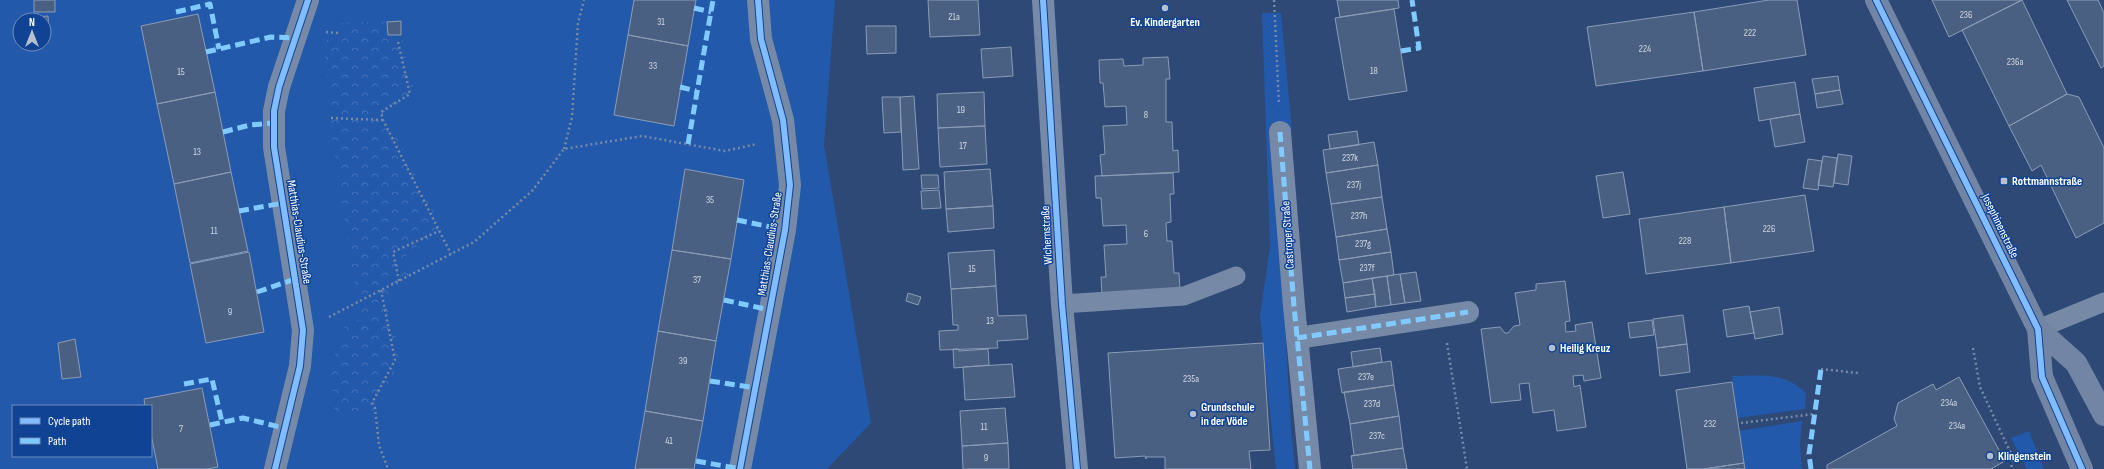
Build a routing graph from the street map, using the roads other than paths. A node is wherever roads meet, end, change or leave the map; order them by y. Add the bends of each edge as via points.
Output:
1 (308, 0) edge
2 (758, 0) edge
3 (1043, 0) edge
4 (1876, 0) edge
5 (1280, 132) road end
6 (1236, 276) dead end
7 (2104, 302) edge
8 (1062, 304) junction
9 (1468, 312) dead end
10 (2038, 330) junction
11 (1297, 338) junction
12 (2104, 415) edge
13 (275, 469) edge
14 (741, 469) edge
15 (1077, 469) edge
16 (1310, 469) edge
17 (2082, 469) edge

1 - 13 street, Matthias-Claudius-Straße via 279,87 273,124 274,147 303,330 300,366
2 - 14 street, Matthias-Claudius-Straße via 760,39 783,120 790,185 785,230
3 - 8 street, Wichernstraße
4 - 10 street, Josephinenstraße
5 - 11 street, Castroper Straße
6 - 8 lane via 1184,296
7 - 10 lane
8 - 15 street, Wichernstraße
9 - 11 street
10 - 12 street, Josephinenstraße via 2076,363
10 - 17 street, Josephinenstraße via 2042,377
11 - 16 street, Castroper Straße

